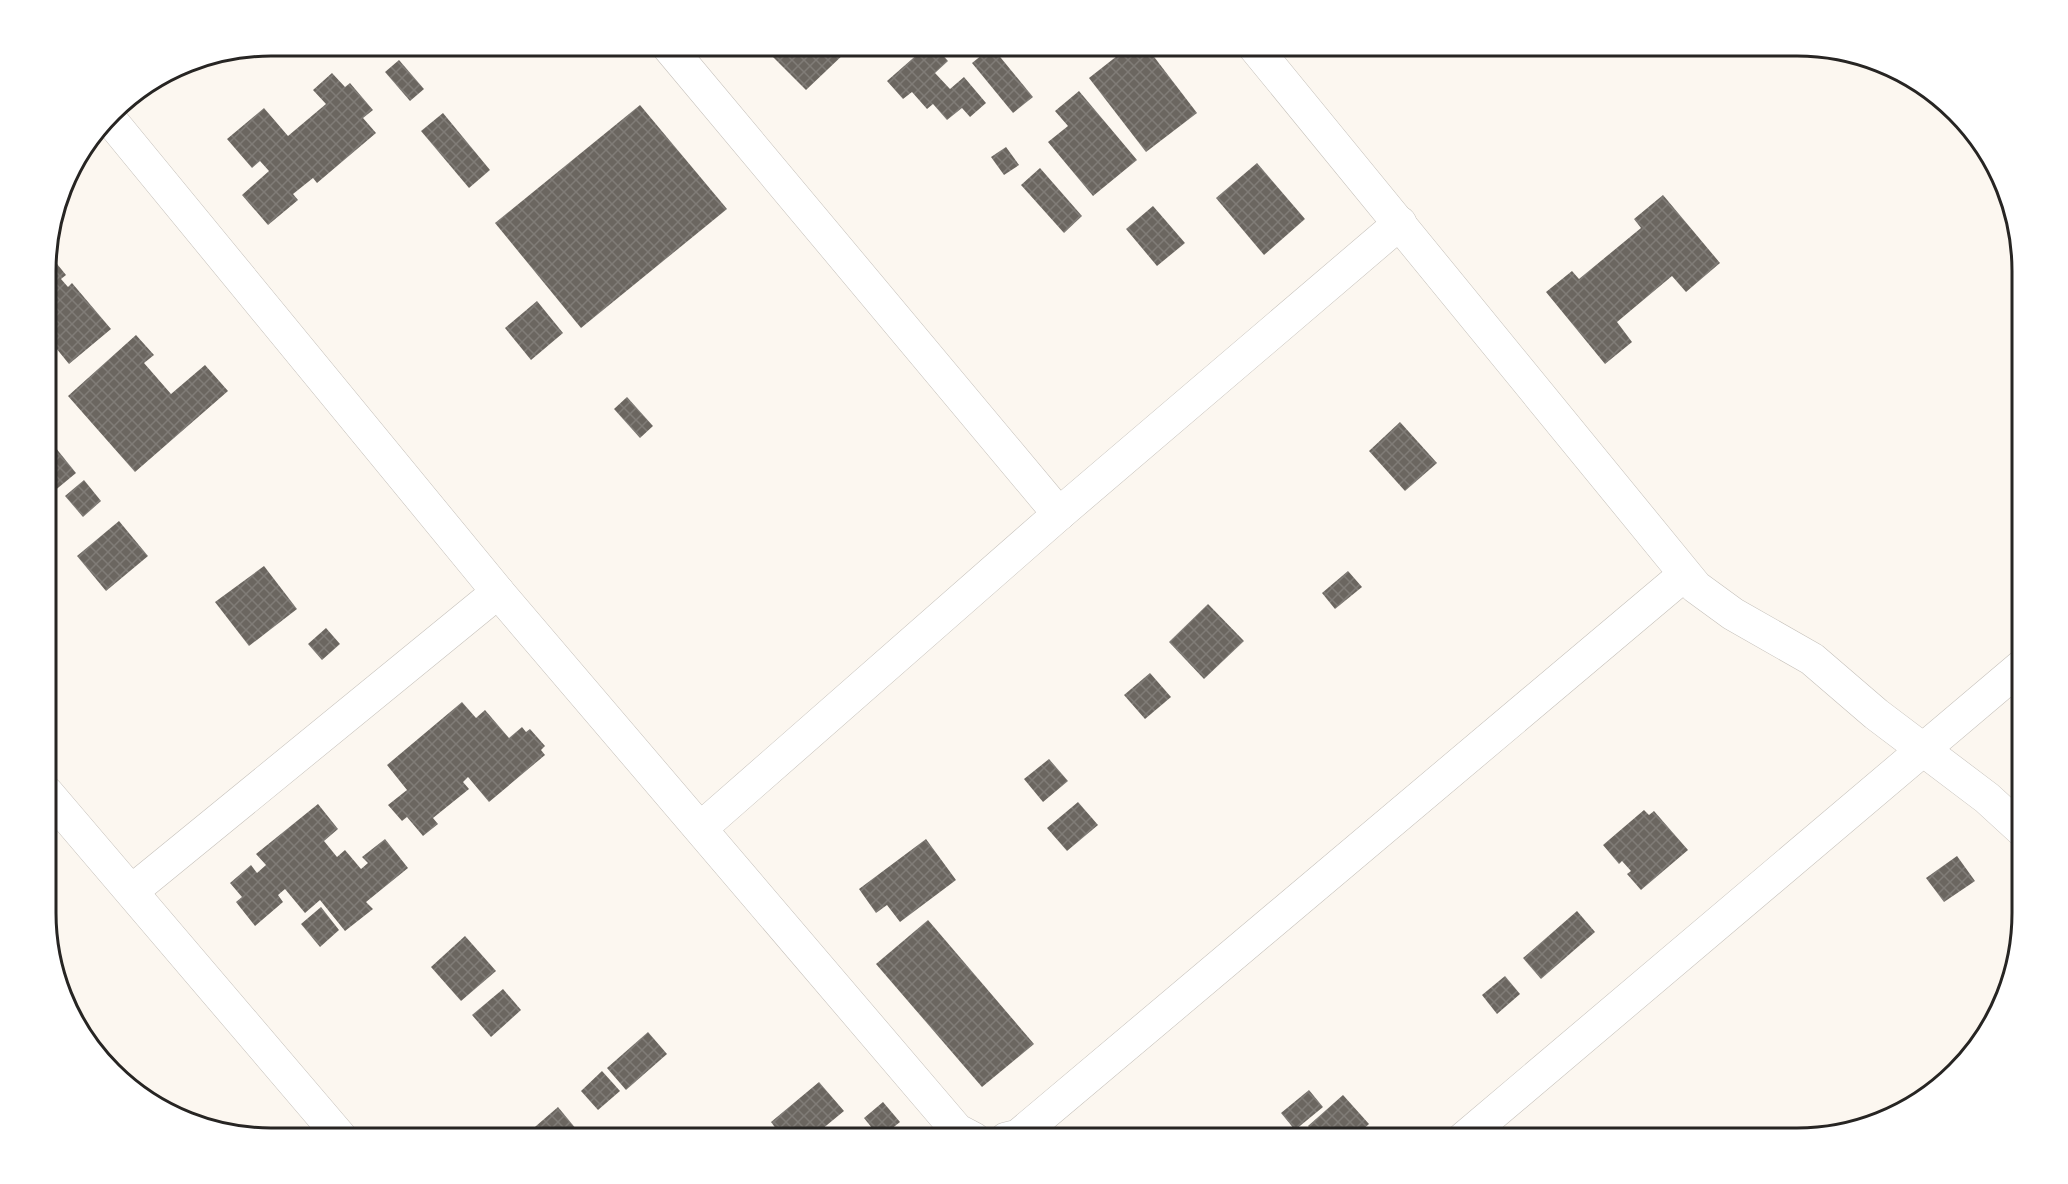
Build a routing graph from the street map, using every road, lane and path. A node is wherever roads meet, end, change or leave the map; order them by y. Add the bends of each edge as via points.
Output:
1 (676, 56) edge
2 (1261, 56) edge
3 (114, 123) edge
4 (1400, 223) junction
5 (1059, 514) junction
6 (1684, 575) junction
7 (498, 592) junction
8 (2012, 674) edge
9 (1924, 750) junction
10 (56, 803) edge
11 (2012, 821) edge
12 (701, 828) junction
13 (132, 891) junction
14 (333, 1128) edge
15 (955, 1128) edge
16 (1027, 1128) edge
17 (1476, 1128) edge

1 - 5 street
2 - 4 street
3 - 7 street
4 - 5 street
4 - 6 street
5 - 12 street
6 - 9 street via 1733,614 1812,659
6 - 16 street
7 - 12 street
7 - 13 street
8 - 9 street
9 - 11 street
9 - 17 street
10 - 13 street
12 - 15 street
13 - 14 street

